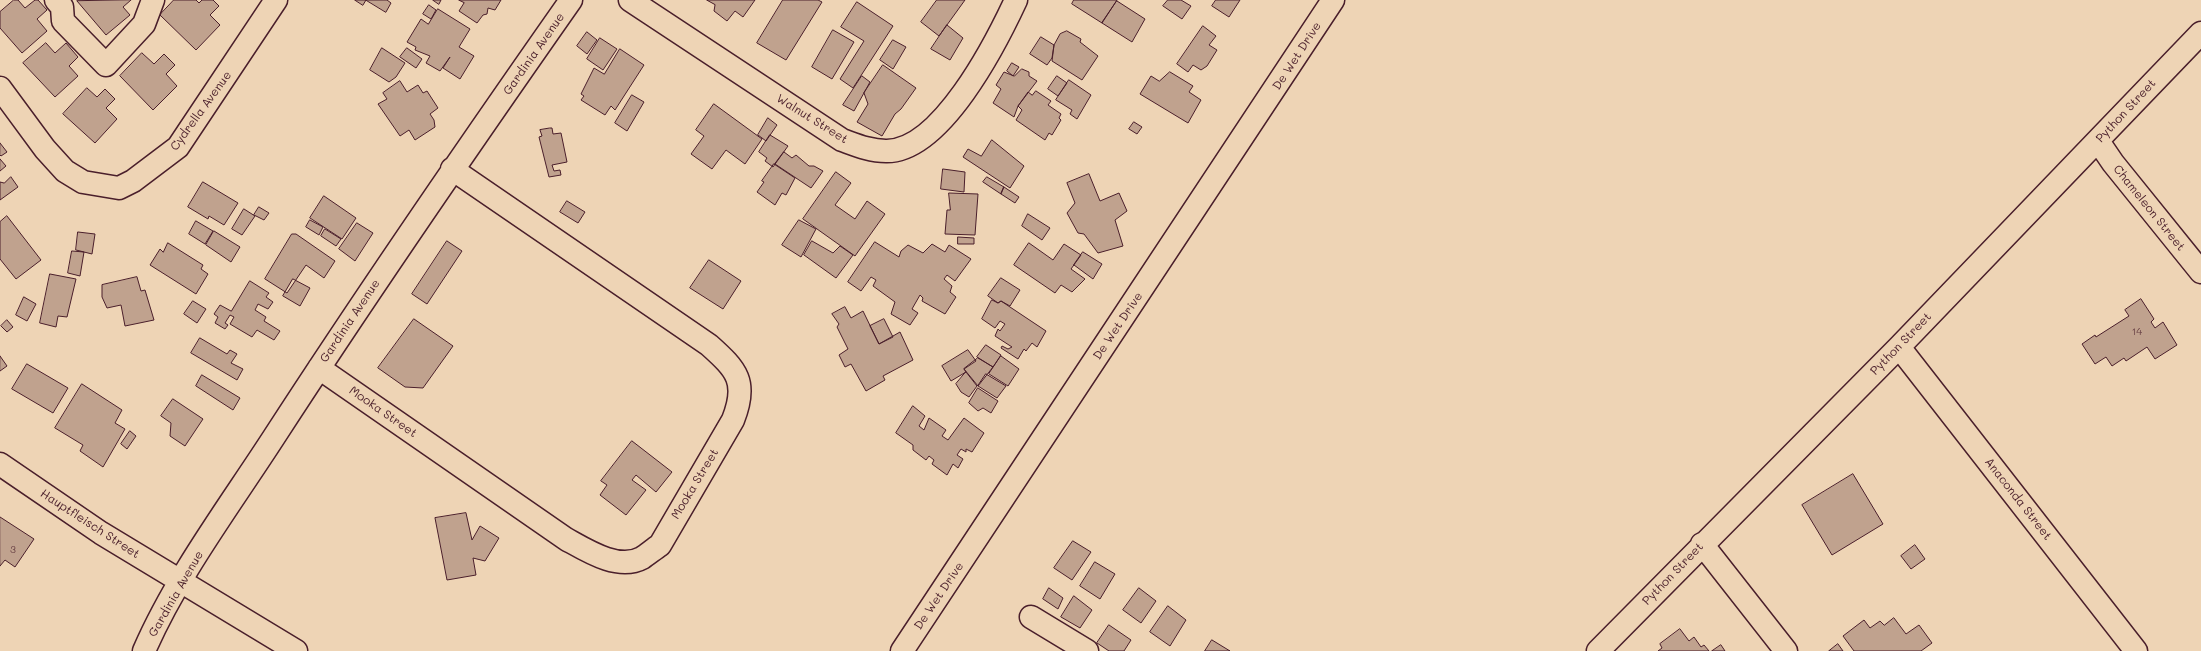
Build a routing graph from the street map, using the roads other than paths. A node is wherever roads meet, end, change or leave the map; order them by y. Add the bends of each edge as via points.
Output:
1 (56, 0) edge
2 (154, 0) edge
3 (276, 0) edge
4 (571, 0) edge
5 (630, 0) edge
6 (1016, 0) edge
7 (1333, 0) edge
8 (2201, 33) edge
9 (0, 88) edge
10 (2098, 141) junction
11 (452, 169) junction
12 (2201, 272) edge
13 (1899, 347) junction
14 (319, 368) junction
15 (0, 464) edge
16 (1702, 544) junction
17 (181, 581) junction
18 (1031, 618) dead end
19 (144, 651) edge
20 (296, 651) edge
21 (902, 651) edge
22 (1087, 651) edge
23 (1598, 651) edge
24 (1786, 651) edge
25 (2136, 651) edge

1 - 2 street via 62,7 63,21 106,66 144,24
3 - 9 street, Cydrella Avenue via 178,147 151,169 119,188 83,182 65,171 45,149
4 - 11 street, Gardinia Avenue
5 - 6 street, Walnut Street via 842,140 864,148 887,152 904,147 927,135 945,119 957,104
7 - 21 street, De Wet Drive
8 - 10 street, Python Street
10 - 12 street, Chameleon Street
10 - 13 street, Python Street
11 - 14 street, Gardinia Avenue
11 - 14 street, Mooka Street via 709,344 732,365 739,384 741,401 733,420 660,545 641,559 618,562 594,555 566,539
13 - 16 street, Python Street
13 - 25 street, Anaconda Street
14 - 17 street, Gardinia Avenue
15 - 17 street, Hauptfleisch Street via 101,533
16 - 23 street, Python Street
16 - 24 street
17 - 19 street, Gardinia Avenue
17 - 20 street, Hauptfleisch Street
18 - 22 street

